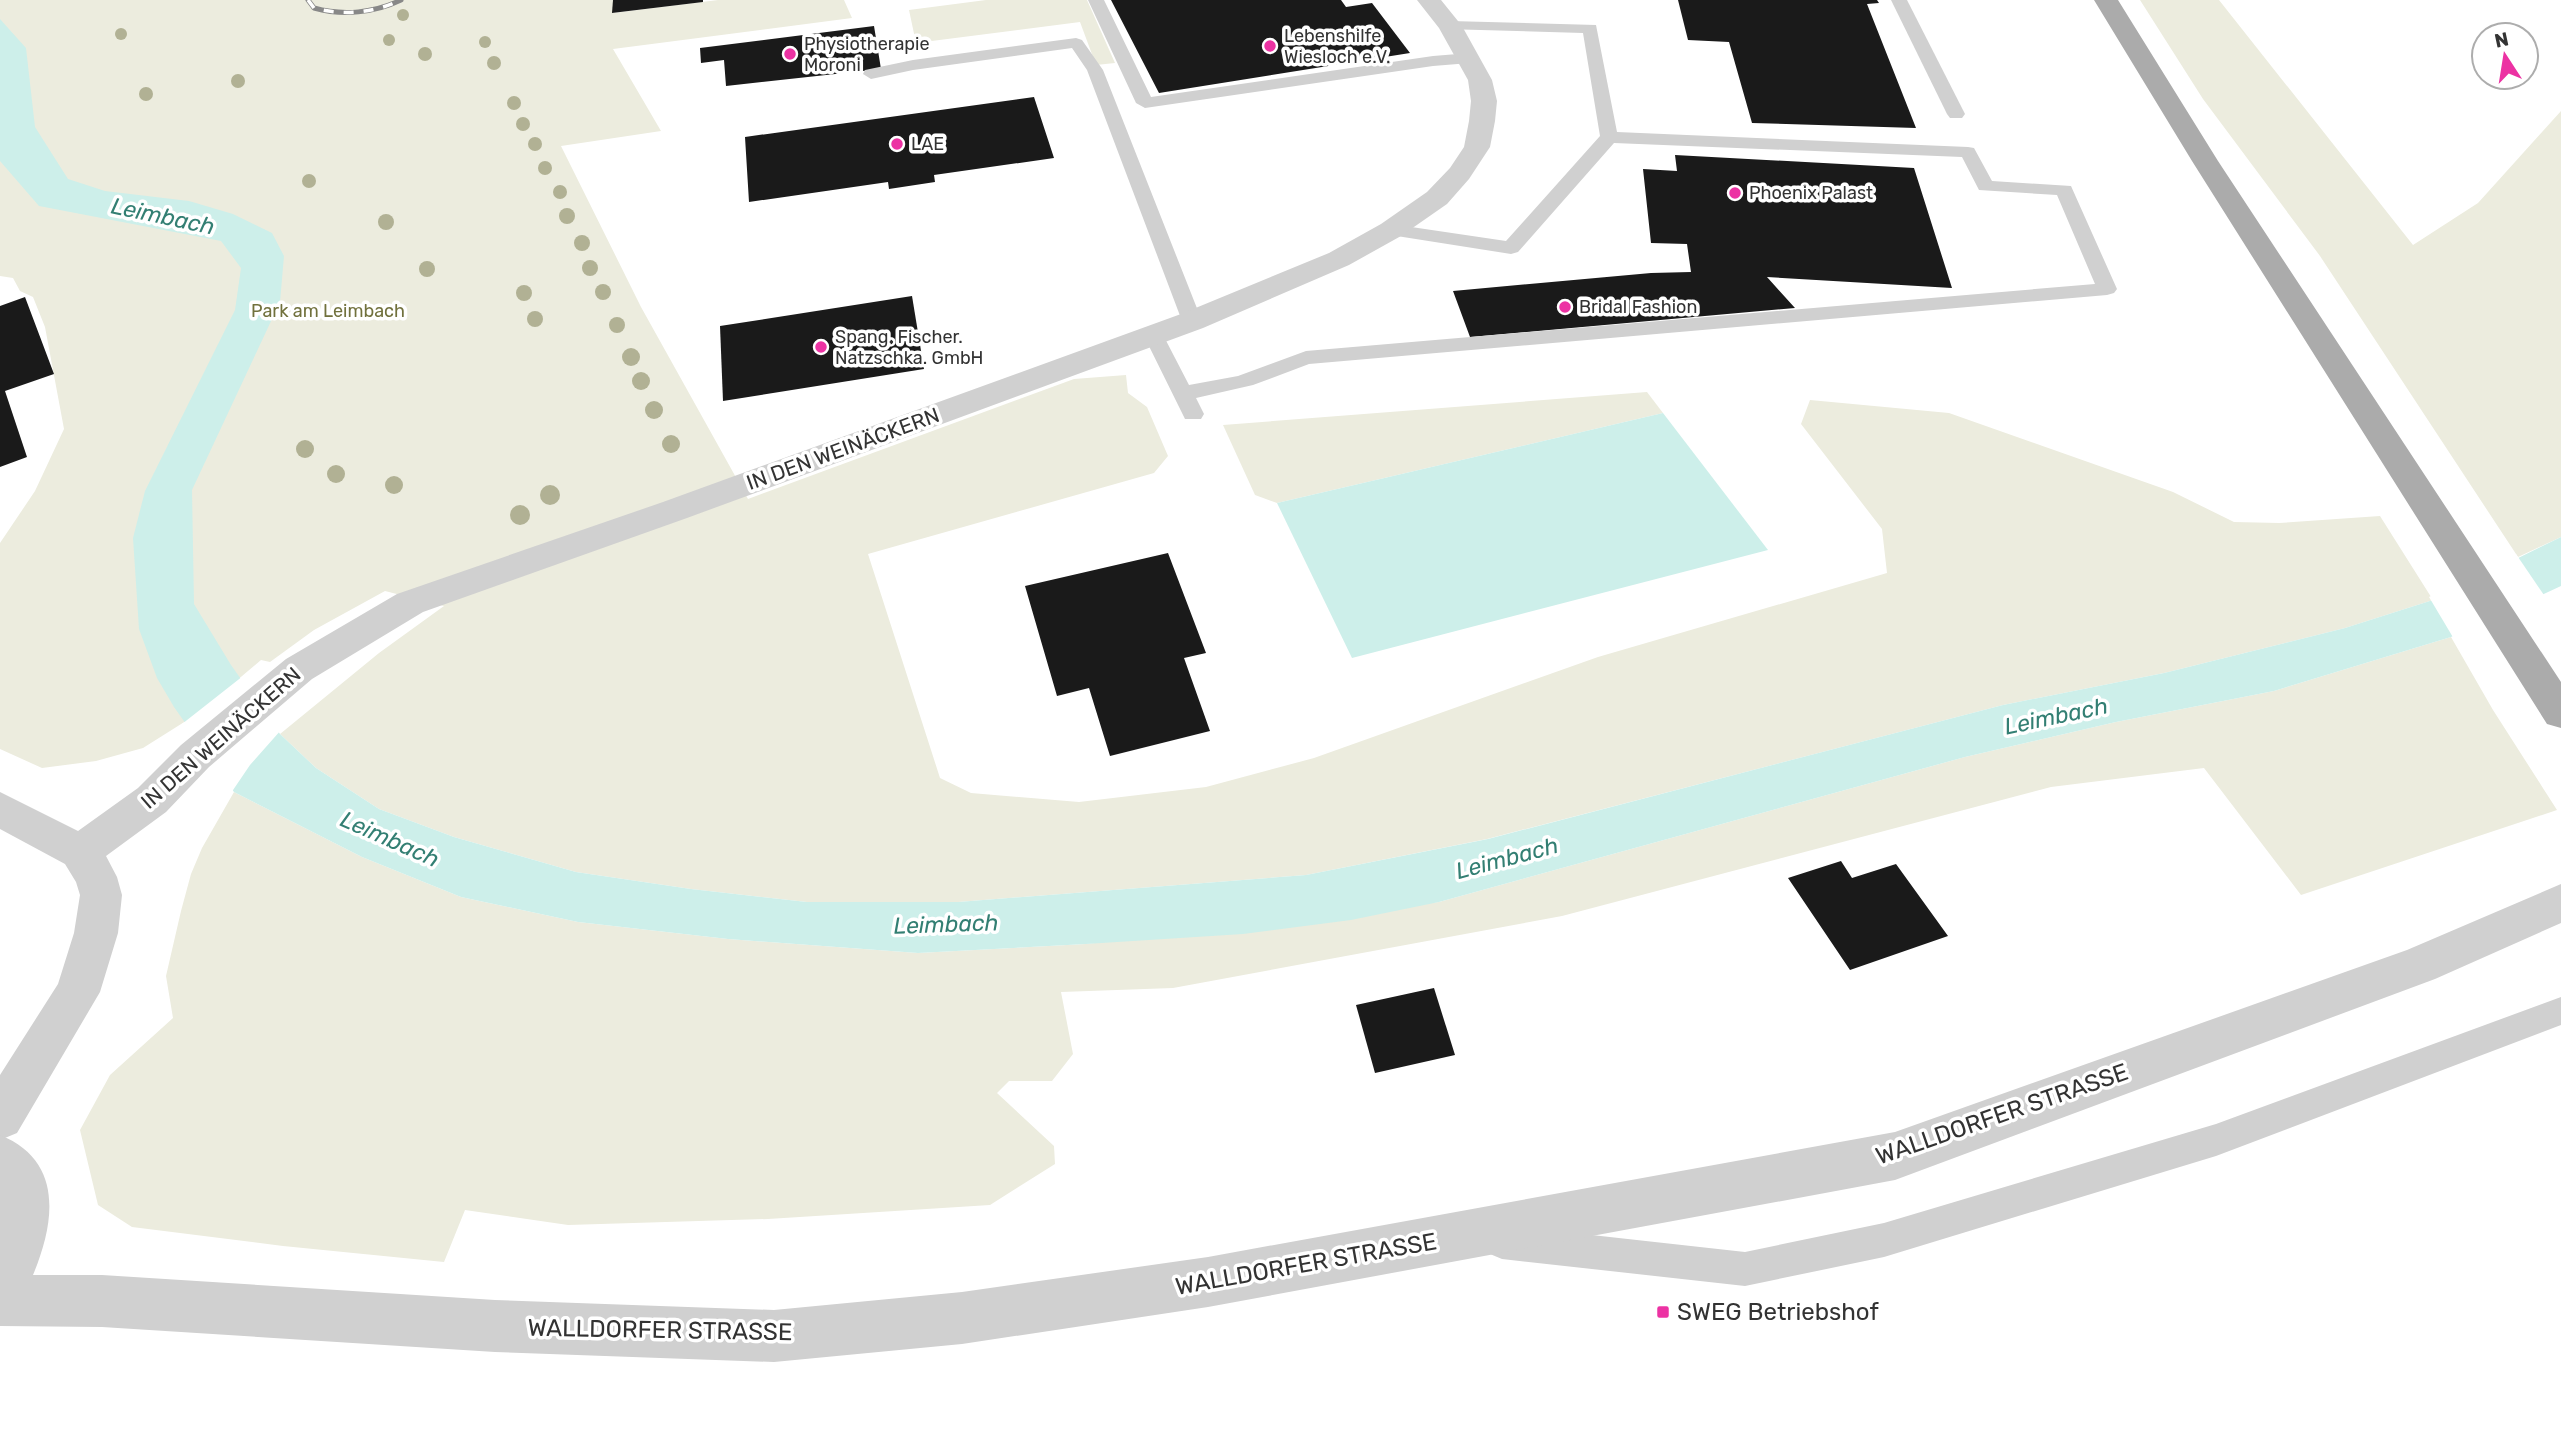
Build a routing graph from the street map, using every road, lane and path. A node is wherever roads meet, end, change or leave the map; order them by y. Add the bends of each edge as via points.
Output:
1 (1096, 0) edge
2 (1429, 0) edge
3 (1899, 0) edge
4 (2106, 0) edge
5 (1450, 26) junction
6 (1470, 58) junction
7 (871, 74) dead end
8 (1956, 114) dead end
9 (1609, 137) junction
10 (1391, 230) junction
11 (1192, 321) junction
12 (1153, 334) junction
13 (1182, 393) junction
14 (1193, 414) dead end
15 (2561, 713) edge
16 (0, 809) edge
17 (80, 852) junction
18 (2561, 903) edge
19 (2561, 1011) edge
20 (0, 1117) edge
21 (0, 1159) edge
22 (1458, 1237) junction
23 (0, 1289) edge
24 (0, 1300) edge

1 - 6 lane via 1144,103
2 - 5 street, IN DEN WEINÄCKERN
3 - 8 lane
4 - 15 main road
5 - 6 street, IN DEN WEINÄCKERN
5 - 9 lane via 1590,28
6 - 10 street, IN DEN WEINÄCKERN via 1484,100 1477,147 1437,198
7 - 11 lane via 1076,43 1095,70
9 - 10 lane via 1511,248
9 - 13 lane via 1968,152 1986,186 2064,190 2106,289 1307,358 1250,381
10 - 11 street, IN DEN WEINÄCKERN via 1339,259
11 - 12 street, IN DEN WEINÄCKERN
12 - 13 lane
12 - 17 street, IN DEN WEINÄCKERN via 410,603 299,669 195,756 152,800
13 - 14 lane
16 - 17 street
17 - 20 street via 101,895 96,933 78,992
18 - 22 street, WALLDORFER STRASSE via 2419,965 1895,1156
19 - 22 lane via 2216,1140 1884,1240 1758,1267
21 - 23 street via 23,1186 27,1218 17,1258
22 - 24 street, WALLDORFER STRASSE via 1208,1282 962,1318 774,1336 495,1326 102,1301

